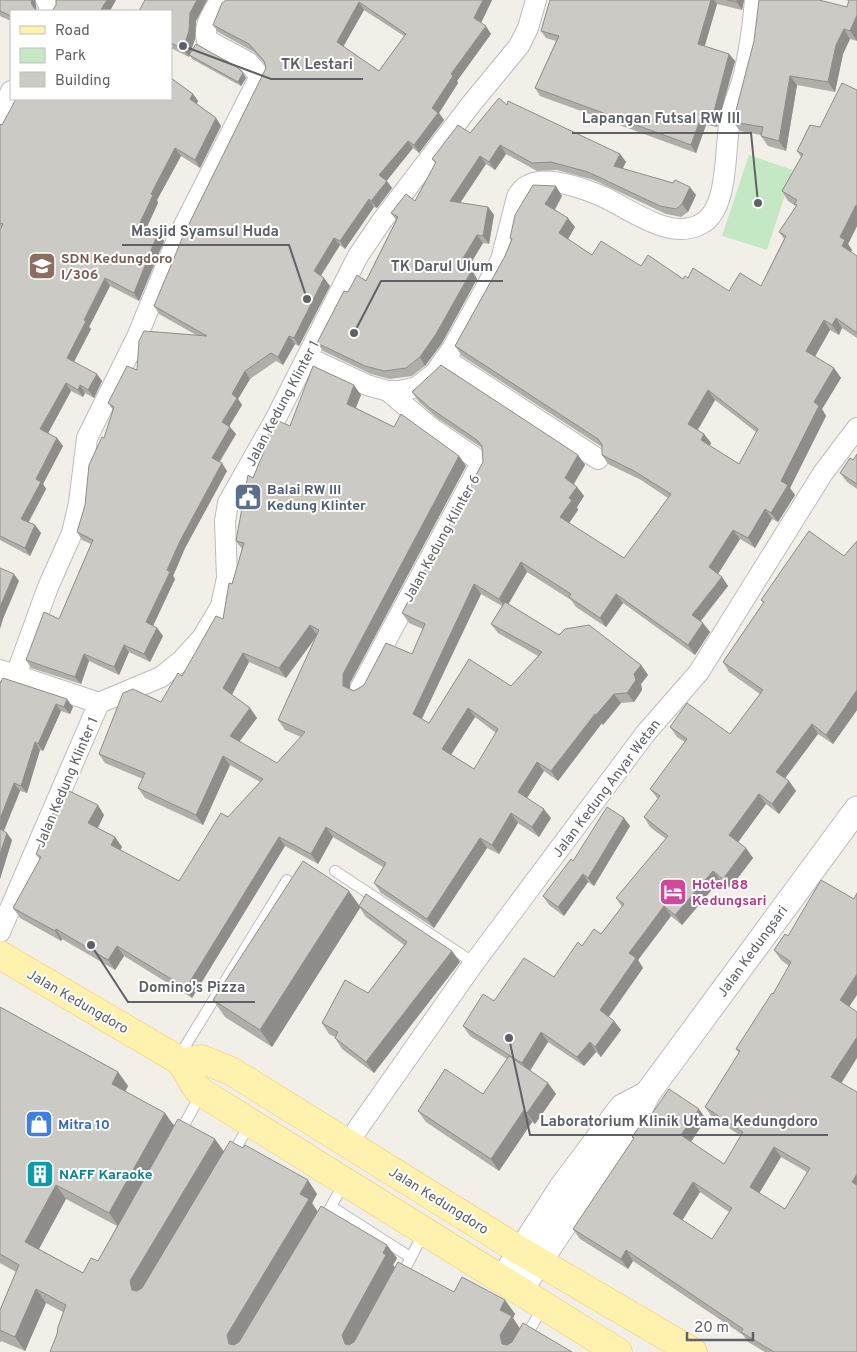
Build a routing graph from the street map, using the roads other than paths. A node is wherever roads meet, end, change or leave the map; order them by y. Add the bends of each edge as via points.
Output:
1 (220, 0) edge
2 (536, 0) edge
3 (755, 0) edge
4 (10, 93) edge
5 (0, 116) edge
6 (307, 357) junction
7 (445, 359) junction
8 (388, 391) junction
9 (857, 428) edge
10 (598, 459) dead end
11 (8, 672) edge
12 (360, 689) edge
13 (99, 703) junction
14 (857, 809) edge
15 (335, 872) dead end
16 (286, 880) dead end
17 (0, 932) edge
18 (0, 955) edge
19 (474, 963) junction
20 (180, 1061) junction
21 (202, 1092) junction
22 (250, 1123) junction
23 (173, 1144) edge
24 (347, 1144) junction
25 (226, 1165) edge
26 (345, 1181) junction
27 (332, 1206) junction
28 (317, 1231) edge
29 (425, 1231) junction
30 (529, 1255) junction
31 (410, 1258) junction
32 (397, 1284) edge
33 (511, 1285) junction
34 (544, 1306) junction
35 (516, 1352) edge
36 (618, 1352) edge
37 (693, 1352) edge

1 - 11 street via 204,33 207,40 248,62 260,76 178,237 137,337 86,438 72,534
2 - 6 street, Jalan Kedung Klinter 1 via 519,46 460,118 358,256
3 - 7 street via 742,79 731,116 721,192 714,213 701,224 684,229 660,225 600,195 568,185 535,181 520,191 501,260
4 - 5 street
6 - 8 street via 367,385
6 - 13 street, Jalan Kedung Klinter 1 via 228,503 225,522 227,578 221,606 202,638 161,677
7 - 8 street via 434,374 417,387
7 - 10 street
8 - 12 street, Jalan Kedung Klinter 6 via 430,427 477,459 479,467
9 - 19 street, Jalan Kedung Anyar Wetan via 824,473 699,672 645,734
11 - 13 street
13 - 17 street, Jalan Kedung Klinter 1
14 - 30 street, Jalan Kedungsari via 647,1094 622,1107
15 - 19 lane
16 - 20 lane
18 - 20 main road, Jalan Kedungdoro
19 - 24 street, Jalan Kedung Anyar Wetan
20 - 21 main road via 190,1081
20 - 24 main road, Jalan Kedungdoro via 201,1059 223,1067
21 - 22 main road
21 - 23 lane
22 - 25 lane
22 - 26 main road
24 - 30 main road, Jalan Kedungdoro
26 - 27 lane
26 - 29 main road
27 - 28 lane
27 - 31 lane
29 - 31 lane
29 - 33 main road
30 - 33 street, Jalan Kedungsari
30 - 37 main road, Jalan Kedungdoro
31 - 32 lane
33 - 34 main road
34 - 35 lane
34 - 36 main road

